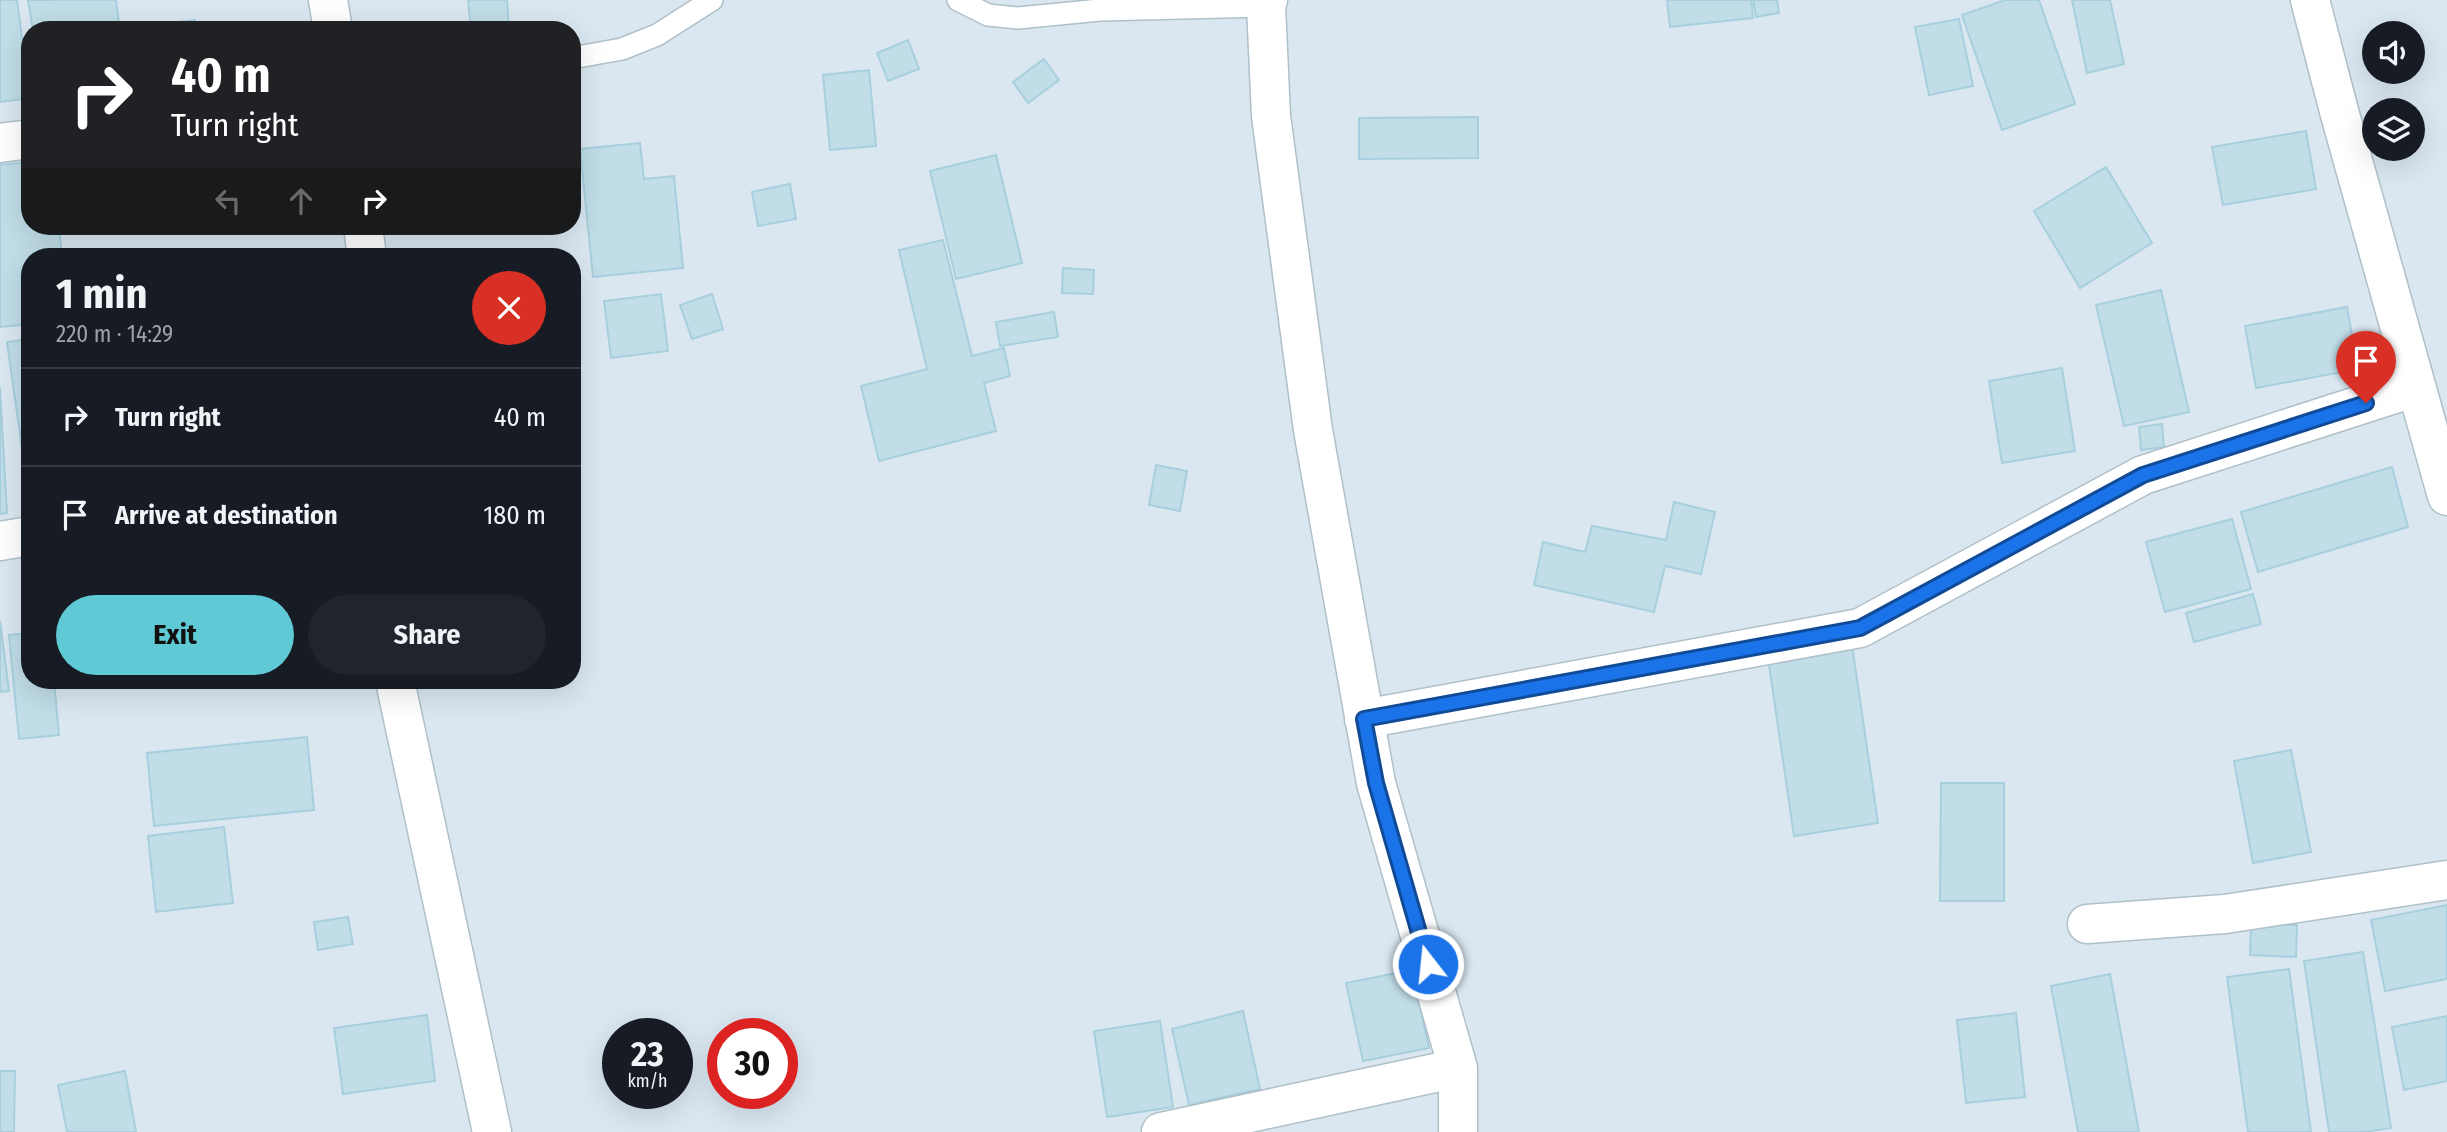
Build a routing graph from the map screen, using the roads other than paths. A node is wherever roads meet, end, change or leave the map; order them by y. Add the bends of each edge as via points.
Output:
1 (328, 0) edge
2 (712, 0) edge
3 (958, 0) edge
4 (2311, 0) edge
5 (1267, 3) edge
6 (332, 21) edge
7 (581, 56) edge
8 (21, 140) edge
9 (0, 143) edge
10 (2416, 387) junction
11 (2447, 496) edge
12 (21, 538) edge
13 (0, 541) edge
14 (397, 689) edge
15 (1364, 719) junction
16 (2447, 880) edge
17 (2087, 924) dead end
18 (1458, 1068) junction
19 (492, 1132) edge
20 (1161, 1132) edge
21 (1458, 1132) edge

1 - 6 street
2 - 7 lane via 657,36
3 - 5 lane via 988,15 1018,18 1100,9
4 - 10 street
5 - 15 street via 1271,116 1313,430
8 - 9 street
10 - 11 street
10 - 15 street via 2143,475 1860,628
12 - 13 street
14 - 19 street
15 - 18 street via 1376,783
16 - 17 street via 2225,914
18 - 20 street
18 - 21 street

